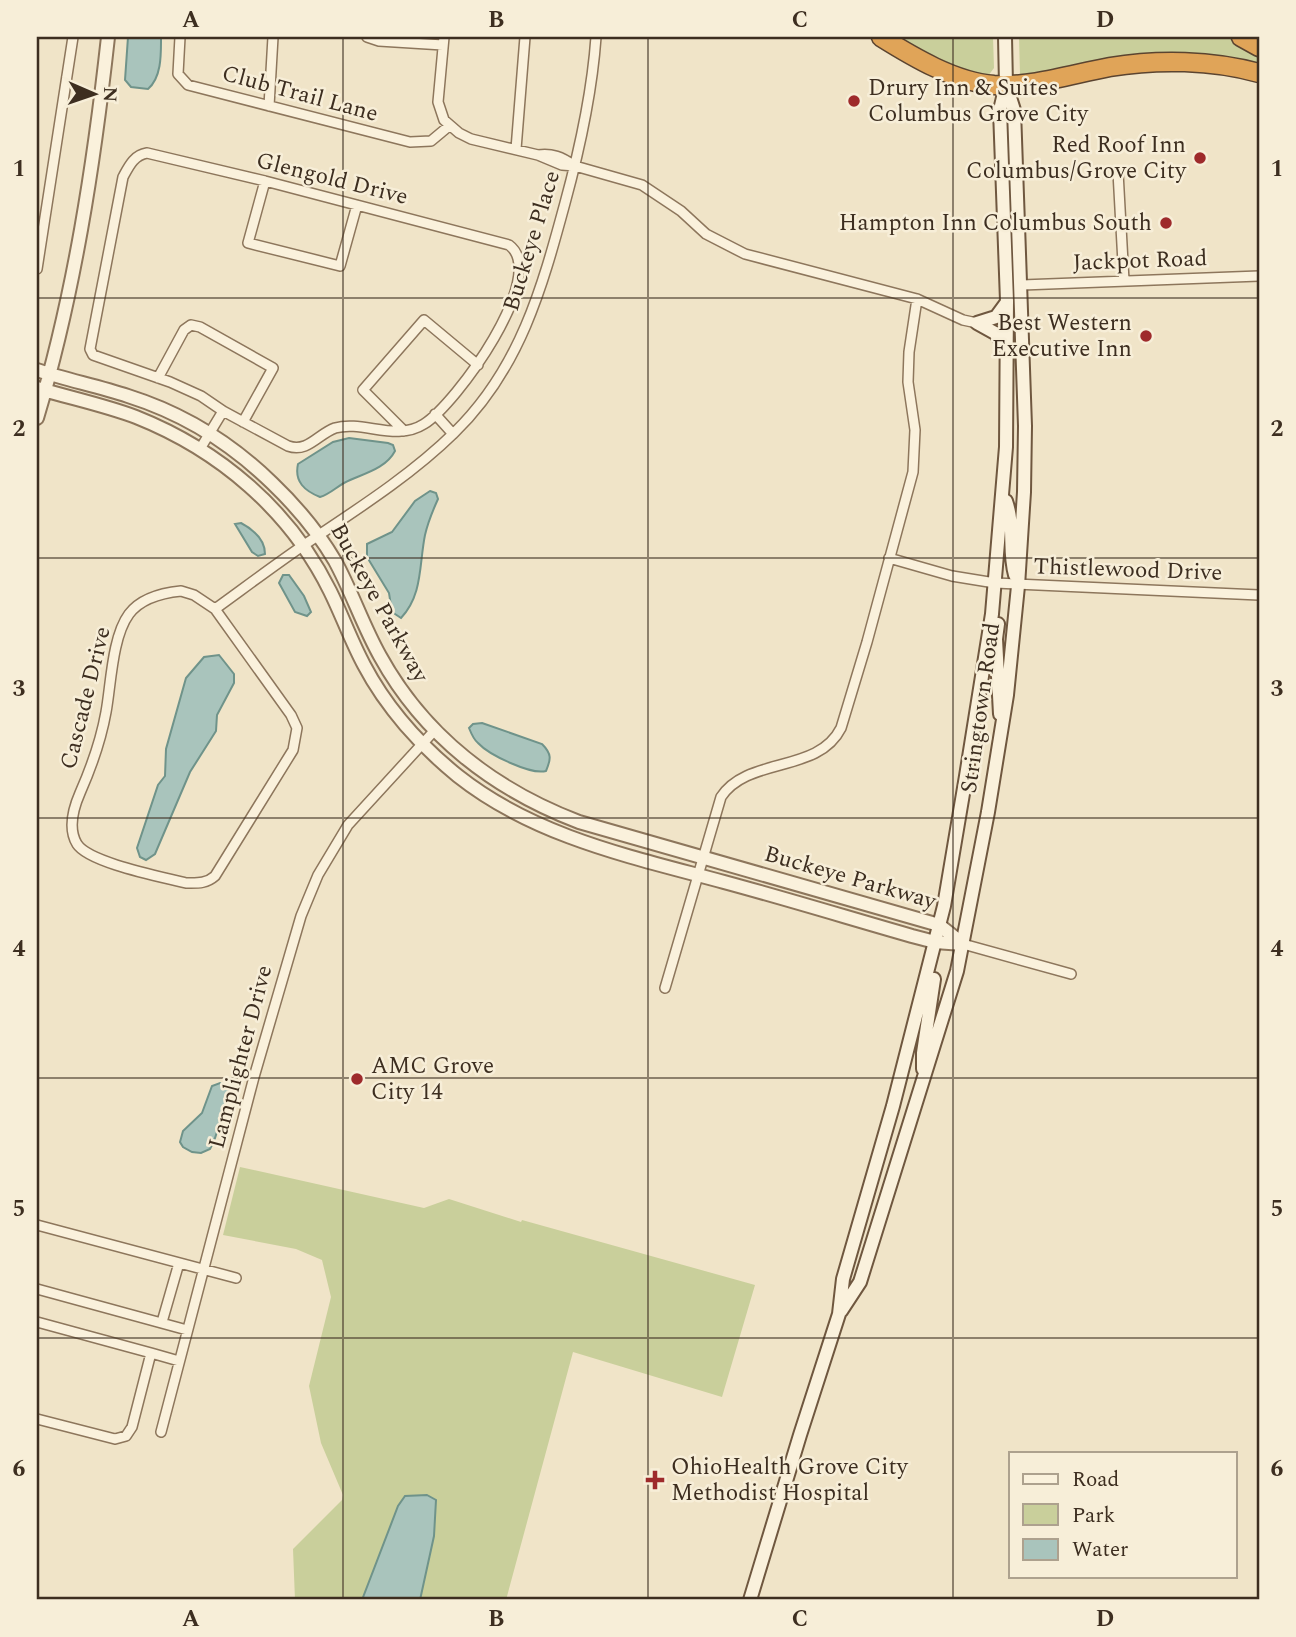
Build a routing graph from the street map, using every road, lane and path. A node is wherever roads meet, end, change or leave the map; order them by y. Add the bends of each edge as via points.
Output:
1 (74, 37) edge
2 (108, 37) edge
3 (180, 37) edge
4 (273, 37) edge
5 (367, 37) edge
6 (525, 37) edge
7 (596, 37) edge
8 (881, 37) edge
9 (1005, 37) edge
10 (1241, 37) edge
11 (443, 41) edge
12 (1259, 47) edge
13 (1259, 73) edge
14 (1006, 85) junction
15 (269, 106) junction
16 (449, 126) junction
17 (516, 149) junction
18 (575, 166) junction
19 (1118, 172) dead end
20 (1003, 174) junction
21 (265, 181) junction
22 (357, 205) junction
23 (37, 269) edge
24 (1259, 276) edge
25 (1124, 281) junction
26 (1022, 285) junction
27 (917, 299) junction
28 (1007, 301) junction
29 (977, 323) junction
30 (1008, 350) junction
31 (478, 365) junction
32 (37, 370) edge
33 (50, 374) junction
34 (158, 378) junction
35 (41, 389) edge
36 (223, 411) junction
37 (435, 414) junction
38 (37, 418) edge
39 (243, 422) junction
40 (404, 431) junction
41 (210, 434) junction
42 (453, 434) junction
43 (200, 449) junction
44 (1003, 494) junction
45 (319, 536) junction
46 (303, 546) junction
47 (889, 558) junction
48 (995, 583) junction
49 (1018, 586) junction
50 (1259, 595) edge
51 (215, 609) junction
52 (1002, 726) junction
53 (435, 730) junction
54 (422, 743) junction
55 (703, 859) junction
56 (699, 875) junction
57 (939, 925) junction
58 (939, 942) junction
59 (963, 944) junction
60 (1071, 974) dead end
61 (665, 988) dead end
62 (923, 1081) junction
63 (37, 1224) edge
64 (179, 1263) junction
65 (204, 1269) junction
66 (236, 1278) dead end
67 (37, 1289) edge
68 (839, 1314) junction
69 (37, 1322) edge
70 (162, 1322) junction
71 (187, 1329) junction
72 (151, 1353) junction
73 (179, 1361) junction
74 (37, 1419) edge
75 (161, 1432) dead end
76 (750, 1600) edge

1 - 23 street
2 - 33 main road via 88,186
3 - 15 street, Club Trail Lane via 177,69 184,83
4 - 15 street
5 - 11 street
6 - 17 street
7 - 18 street, Buckeye Place via 592,86
8 - 14 highway via 937,68
9 - 14 main road, Stringtown Road
10 - 12 highway
11 - 16 street via 438,102
13 - 14 highway via 1156,63
14 - 20 main road, Stringtown Road via 1000,110
14 - 26 main road, Stringtown Road via 1014,110
15 - 16 street, Club Trail Lane via 410,142 431,141
16 - 17 street via 471,139
17 - 18 street via 562,157
18 - 27 street via 642,185 706,234 745,254
18 - 42 street, Buckeye Place via 533,313 497,380
19 - 25 street
20 - 26 main road via 1010,189 1014,281
20 - 28 main road, Stringtown Road
21 - 22 street, Glengold Drive
21 - 22 street via 248,243 340,266
21 - 34 street, Glengold Drive via 147,153 129,164 90,349 93,355
22 - 31 street, Glengold Drive via 515,250 518,282
24 - 25 street, Jackpot Road
25 - 26 street, Jackpot Road
26 - 49 main road, Stringtown Road via 1025,426
27 - 29 street
27 - 47 street via 908,363 915,430 913,472
28 - 29 main road via 996,317
28 - 30 main road, Stringtown Road
29 - 30 main road via 995,332
30 - 44 main road, Stringtown Road
31 - 37 street
31 - 40 street via 424,320 363,390
32 - 33 main road, Buckeye Parkway
33 - 35 main road
33 - 41 main road, Buckeye Parkway via 152,405
34 - 36 street
34 - 39 street via 184,330 200,327 273,368
35 - 38 main road
35 - 43 main road, Buckeye Parkway via 133,416
36 - 39 street
36 - 41 street
37 - 40 street via 425,424
37 - 42 street
39 - 40 street via 297,448 344,426
41 - 43 street
41 - 45 main road, Buckeye Parkway via 271,482
42 - 45 street, Buckeye Place
43 - 46 main road, Buckeye Parkway via 254,490
44 - 48 main road, Stringtown Road
44 - 49 main road via 1011,527 1010,559
45 - 46 street, Buckeye Place
45 - 53 main road, Buckeye Parkway via 380,656
46 - 51 street, Buckeye Place
46 - 54 main road, Buckeye Parkway via 331,591 365,666
47 - 48 street, Thistlewood Drive
47 - 55 street via 837,736 817,752 729,786 721,797
48 - 49 street, Thistlewood Drive
48 - 52 main road via 1001,604 996,639
48 - 57 main road, Stringtown Road
49 - 50 street, Thistlewood Drive
49 - 52 main road, Stringtown Road
51 - 51 street, Cascade Drive via 181,591 141,602 125,621 105,716 72,818 78,845 102,861 186,883 209,881 293,750 297,728 291,715
52 - 59 main road, Stringtown Road
53 - 54 street, Lamplighter Drive
53 - 55 main road, Buckeye Parkway via 467,760 539,806
54 - 56 main road, Buckeye Parkway via 471,785 529,821
54 - 65 street, Lamplighter Drive via 348,825 313,886 277,995
55 - 56 street
55 - 57 main road, Buckeye Parkway
56 - 58 main road, Buckeye Parkway
56 - 61 street
57 - 58 main road, Stringtown Road
57 - 59 main road, Buckeye Parkway
58 - 59 main road, Buckeye Parkway
58 - 62 main road
58 - 68 main road, Stringtown Road via 843,1279
59 - 60 street, Buckeye Parkway
59 - 62 main road, Stringtown Road
62 - 68 main road, Stringtown Road via 860,1282
63 - 64 street
64 - 65 street
64 - 70 street
65 - 66 street
65 - 71 street, Lamplighter Drive
67 - 70 street
68 - 76 main road, Stringtown Road
69 - 72 street
70 - 71 street
71 - 73 street, Lamplighter Drive
72 - 73 street
72 - 74 street via 126,1436 116,1439
73 - 75 street, Lamplighter Drive

